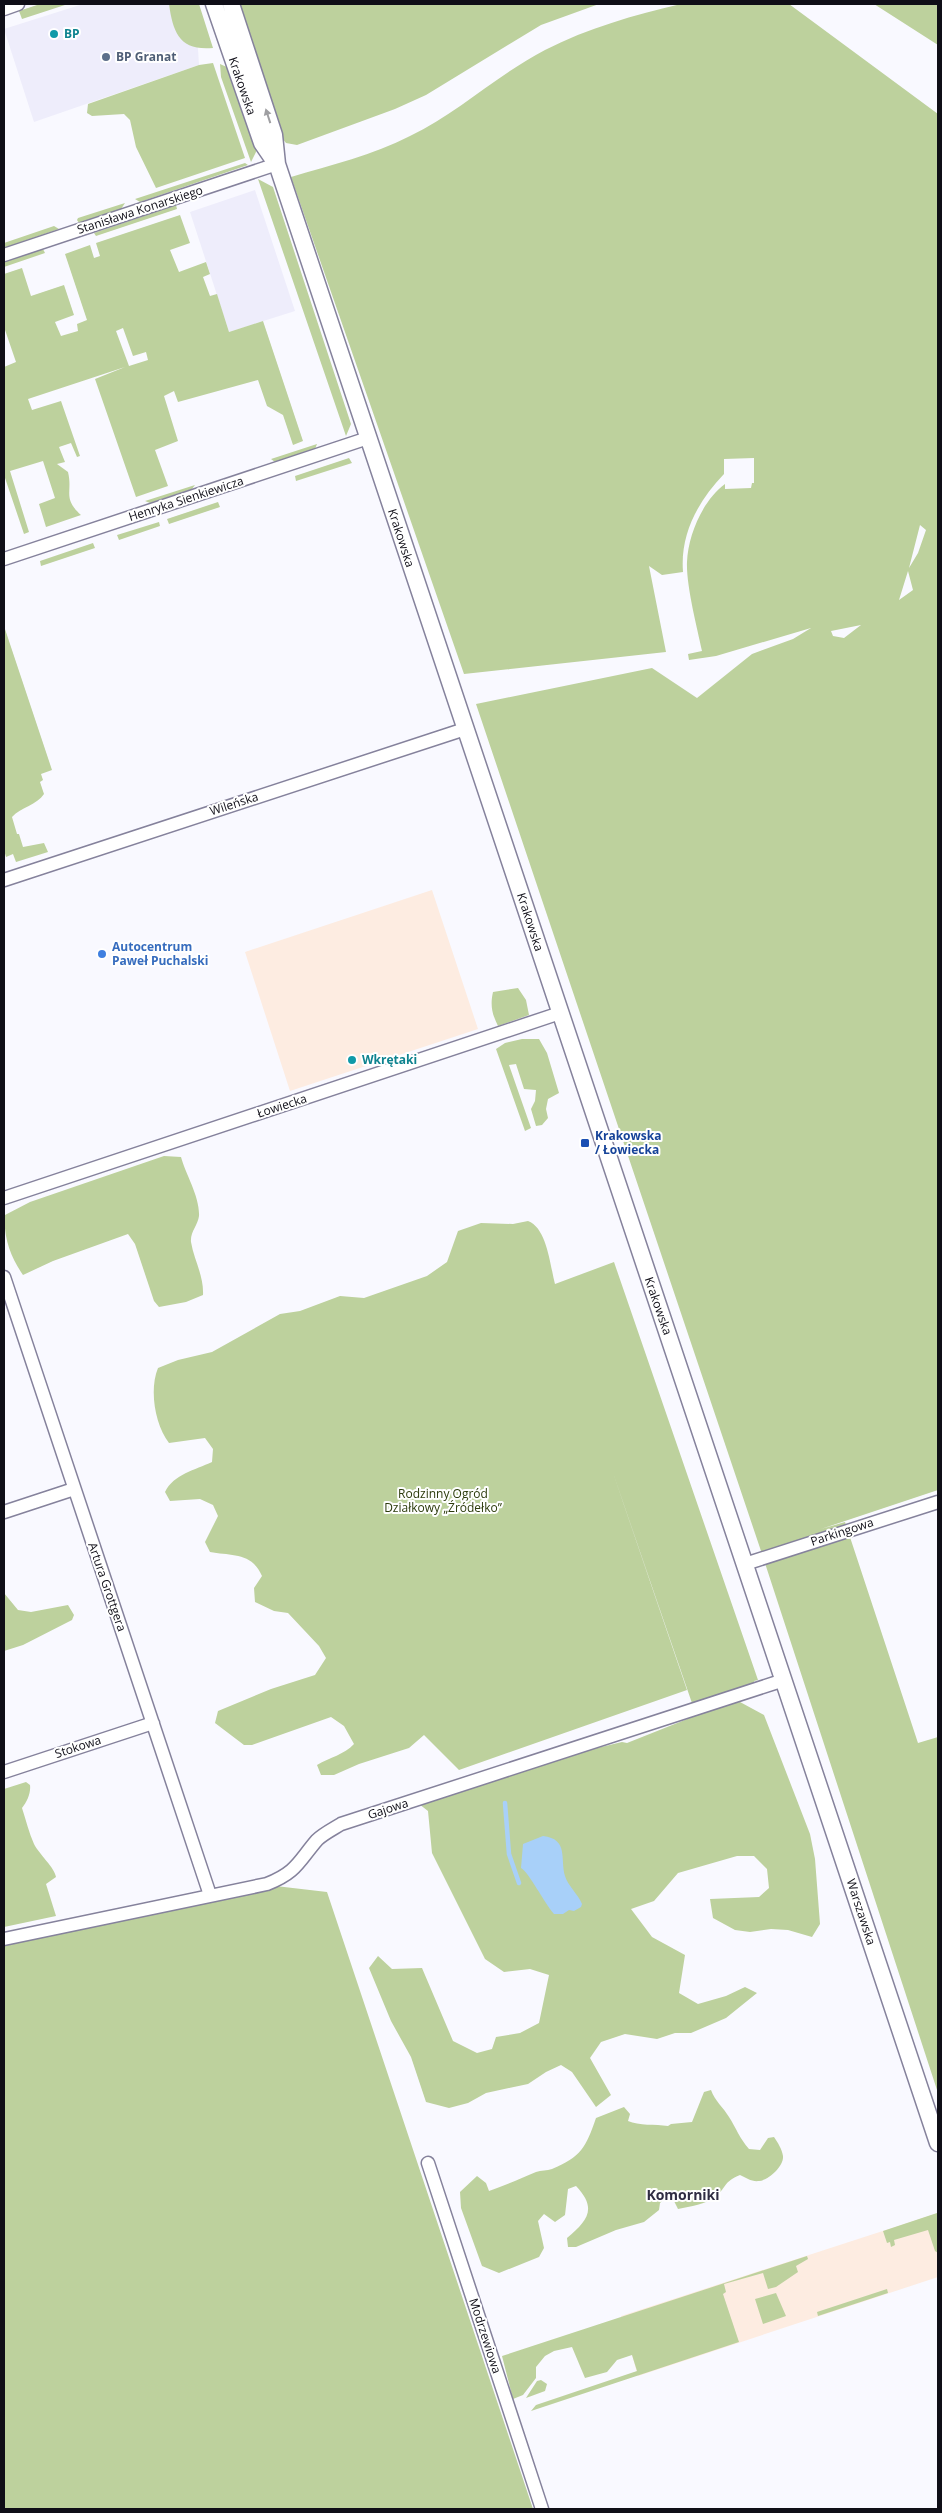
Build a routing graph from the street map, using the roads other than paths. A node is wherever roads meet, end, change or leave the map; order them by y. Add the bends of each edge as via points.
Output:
1 (18, 4) edge
2 (214, 4) edge
3 (4, 9) edge
4 (233, 10) edge
5 (226, 38) junction
6 (277, 164) junction
7 (4, 255) edge
8 (368, 438) junction
9 (4, 559) edge
10 (465, 729) junction
11 (4, 880) edge
12 (560, 1013) junction
13 (4, 1198) edge
14 (4, 1278) edge
15 (74, 1489) junction
16 (938, 1502) edge
17 (4, 1512) edge
18 (746, 1564) junction
19 (784, 1680) junction
20 (153, 1723) junction
21 (4, 1772) edge
22 (210, 1895) junction
23 (4, 1939) edge
24 (938, 2143) edge
25 (428, 2163) dead end
26 (542, 2509) edge

1 - 3 street
2 - 5 street, Krakowska
4 - 5 street
6 -> 4 street, Krakowska via 274,135
5 - 6 street, Krakowska via 262,143
6 - 7 street, Stanisława Konarskiego
6 - 8 street, Krakowska
8 - 9 street, Henryka Sienkiewicza
8 - 10 street, Krakowska
10 - 11 street, Wileńska
10 - 12 street, Krakowska
12 - 13 street, Łowiecka
12 - 18 street, Krakowska
14 - 15 street, Artura Grottgera
15 - 17 street
15 - 20 street, Artura Grottgera
16 - 18 street, Parkingowa
18 - 19 street, Krakowska
19 - 22 street, Gajowa via 341,1824 318,1839 297,1868 282,1878
19 - 24 street, Warszawska
20 - 21 street, Stokowa
20 - 22 street, Artura Grottgera
22 - 23 street, Gajowa
25 - 26 street, Modrzewiowa

